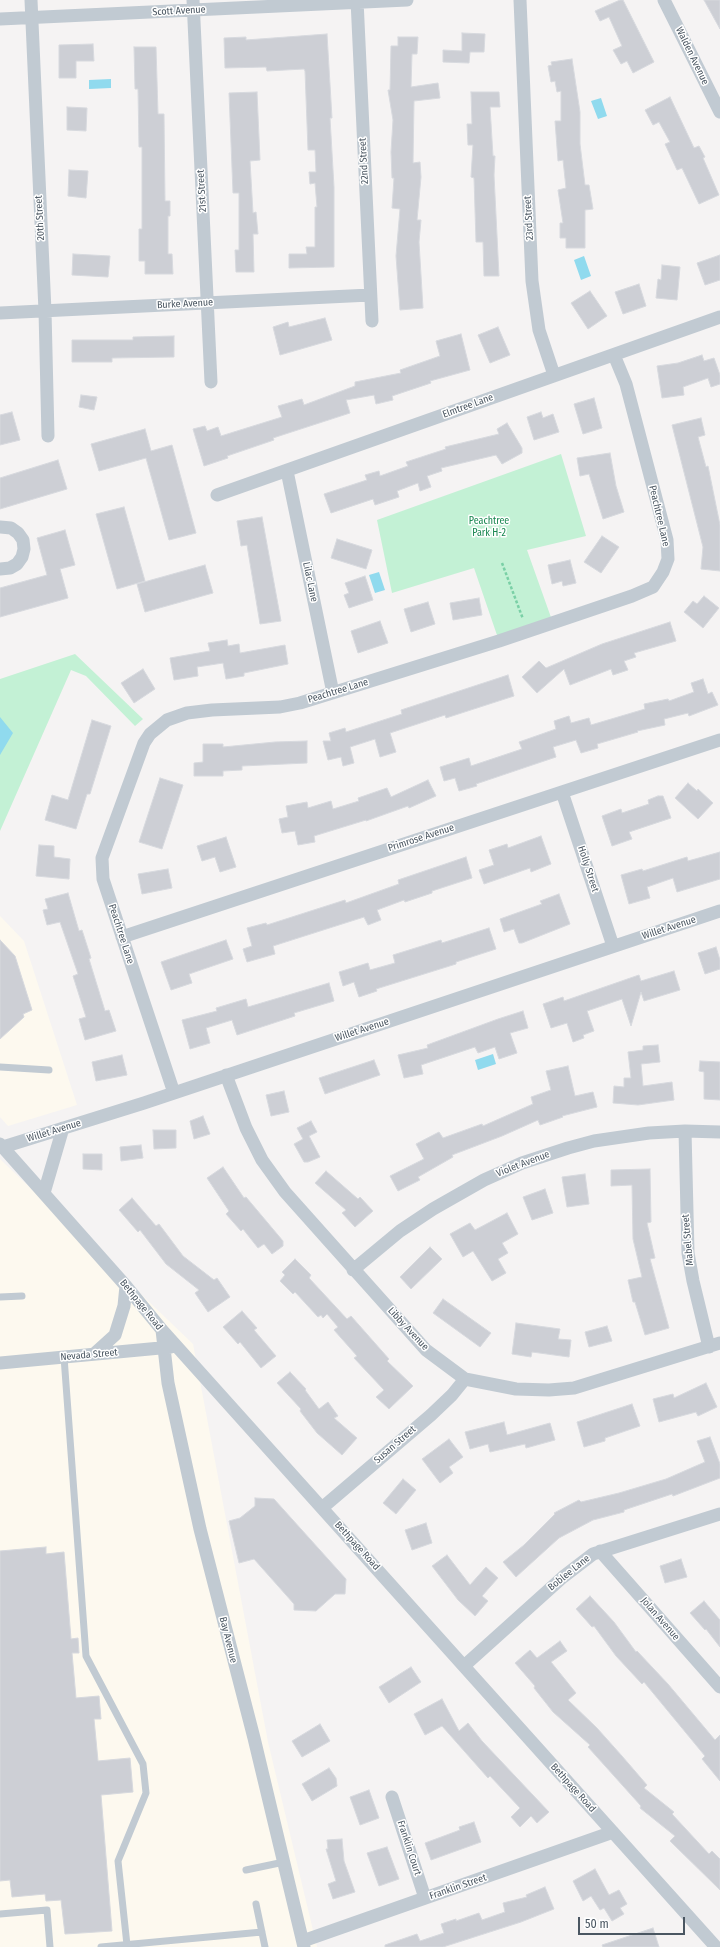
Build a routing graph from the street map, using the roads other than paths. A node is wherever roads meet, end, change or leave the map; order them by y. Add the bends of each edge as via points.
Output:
1 (31, 0) edge
2 (407, 0) edge
3 (520, 0) edge
4 (664, 0) edge
5 (357, 1) edge
6 (194, 5) edge
7 (31, 18) junction
8 (0, 19) edge
9 (720, 112) edge
10 (370, 295) junction
11 (207, 303) junction
12 (45, 311) junction
13 (0, 313) edge
14 (720, 317) edge
15 (372, 321) dead end
16 (614, 355) junction
17 (554, 375) junction
18 (212, 382) dead end
19 (48, 436) dead end
20 (287, 471) junction
21 (216, 495) dead end
22 (0, 527) edge
23 (0, 569) edge
24 (333, 693) junction
25 (720, 740) edge
26 (562, 792) junction
27 (720, 911) edge
28 (122, 937) junction
29 (613, 946) junction
30 (0, 1068) edge
31 (48, 1070) dead end
32 (226, 1075) junction
33 (174, 1093) junction
34 (63, 1128) junction
35 (685, 1131) junction
36 (720, 1132) edge
37 (1, 1145) edge
38 (44, 1193) junction
39 (353, 1270) junction
40 (126, 1286) junction
41 (22, 1296) dead end
42 (0, 1297) edge
43 (162, 1330) junction
44 (714, 1345) edge
45 (177, 1346) junction
46 (164, 1348) junction
47 (94, 1354) junction
48 (64, 1357) junction
49 (0, 1363) edge
50 (464, 1379) junction
51 (322, 1508) junction
52 (720, 1514) edge
53 (600, 1551) junction
54 (464, 1666) junction
55 (720, 1687) edge
56 (392, 1797) dead end
57 (613, 1832) junction
58 (284, 1862) junction
59 (246, 1870) dead end
60 (425, 1898) junction
61 (256, 1904) dead end
62 (0, 1914) edge
63 (262, 1932) junction
64 (304, 1944) edge
65 (127, 1945) junction
66 (50, 1947) edge
67 (101, 1947) edge
68 (266, 1947) edge
69 (716, 1947) edge

1 - 7 street, 20th Street
2 - 5 street, Scott Avenue
3 - 17 street, 23rd Street via 532,281 539,330
4 - 9 street, Walden Avenue
5 - 6 street, Scott Avenue
5 - 10 street, 22nd Street
6 - 7 street, Scott Avenue
6 - 11 street, 21st Street
7 - 8 street, Scott Avenue
7 - 12 street, 20th Street
10 - 11 street, Burke Avenue
10 - 15 street, 22nd Street
11 - 12 street, Burke Avenue
11 - 18 street, 21st Street
12 - 13 street, Burke Avenue
12 - 19 street, 20th Street
14 - 16 street, Elmtree Lane
16 - 17 street, Elmtree Lane
16 - 24 street, Peachtree Lane via 628,391 667,540 668,559 653,587 528,632
17 - 20 street, Elmtree Lane
20 - 21 street, Elmtree Lane
20 - 24 street, Lilac Lane
22 - 23 street via 11,528 18,533 23,540 24,549 17,564
24 - 28 street, Peachtree Lane via 280,707 212,710 187,714 167,720 150,734 137,760 102,858 103,878
25 - 26 street, Primrose Avenue
26 - 28 street, Primrose Avenue
26 - 29 street, Holly Street
27 - 29 street, Willet Avenue
28 - 33 street, Peachtree Lane
29 - 32 street, Willet Avenue
30 - 31 lane
32 - 33 street, Willet Avenue
32 - 39 street, Libby Avenue via 246,1128 262,1160 285,1192
33 - 34 street, Willet Avenue
34 - 37 street, Willet Avenue
34 - 38 street
35 - 36 street, Violet Avenue
35 - 39 street, Violet Avenue via 649,1133 594,1142 522,1163 484,1180 433,1209 400,1231
35 - 44 street, Mabel Street via 688,1253 692,1281
37 - 38 street, Bethpage Road
38 - 40 street, Bethpage Road
39 - 50 street, Libby Avenue via 426,1350
40 - 43 street, Bethpage Road
40 - 47 street via 124,1306 115,1335
41 - 42 lane
43 - 45 street, Bethpage Road
43 - 46 street, Bay Avenue
44 - 50 street, Libby Avenue via 574,1388 516,1388
45 - 46 street, Nevada Street
45 - 51 street, Bethpage Road
46 - 47 street, Nevada Street
46 - 58 street, Bay Avenue via 168,1383 200,1529
47 - 48 street, Nevada Street
48 - 49 street, Nevada Street
48 - 65 lane via 86,1656 143,1764 146,1793 118,1861
50 - 51 street, Susan Street via 431,1415
51 - 54 street, Bethpage Road
52 - 53 street, Boblee Lane
53 - 54 street, Boblee Lane via 562,1577
53 - 55 street, Jolan Avenue
54 - 57 street, Bethpage Road
56 - 60 street, Franklin Court
57 - 60 street, Franklin Street
57 - 69 street, Bethpage Road
58 - 59 lane
58 - 64 street, Bay Avenue
60 - 64 street, Franklin Street
61 - 63 lane
62 - 66 lane via 47,1910
63 - 65 lane
63 - 68 lane
65 - 67 lane

